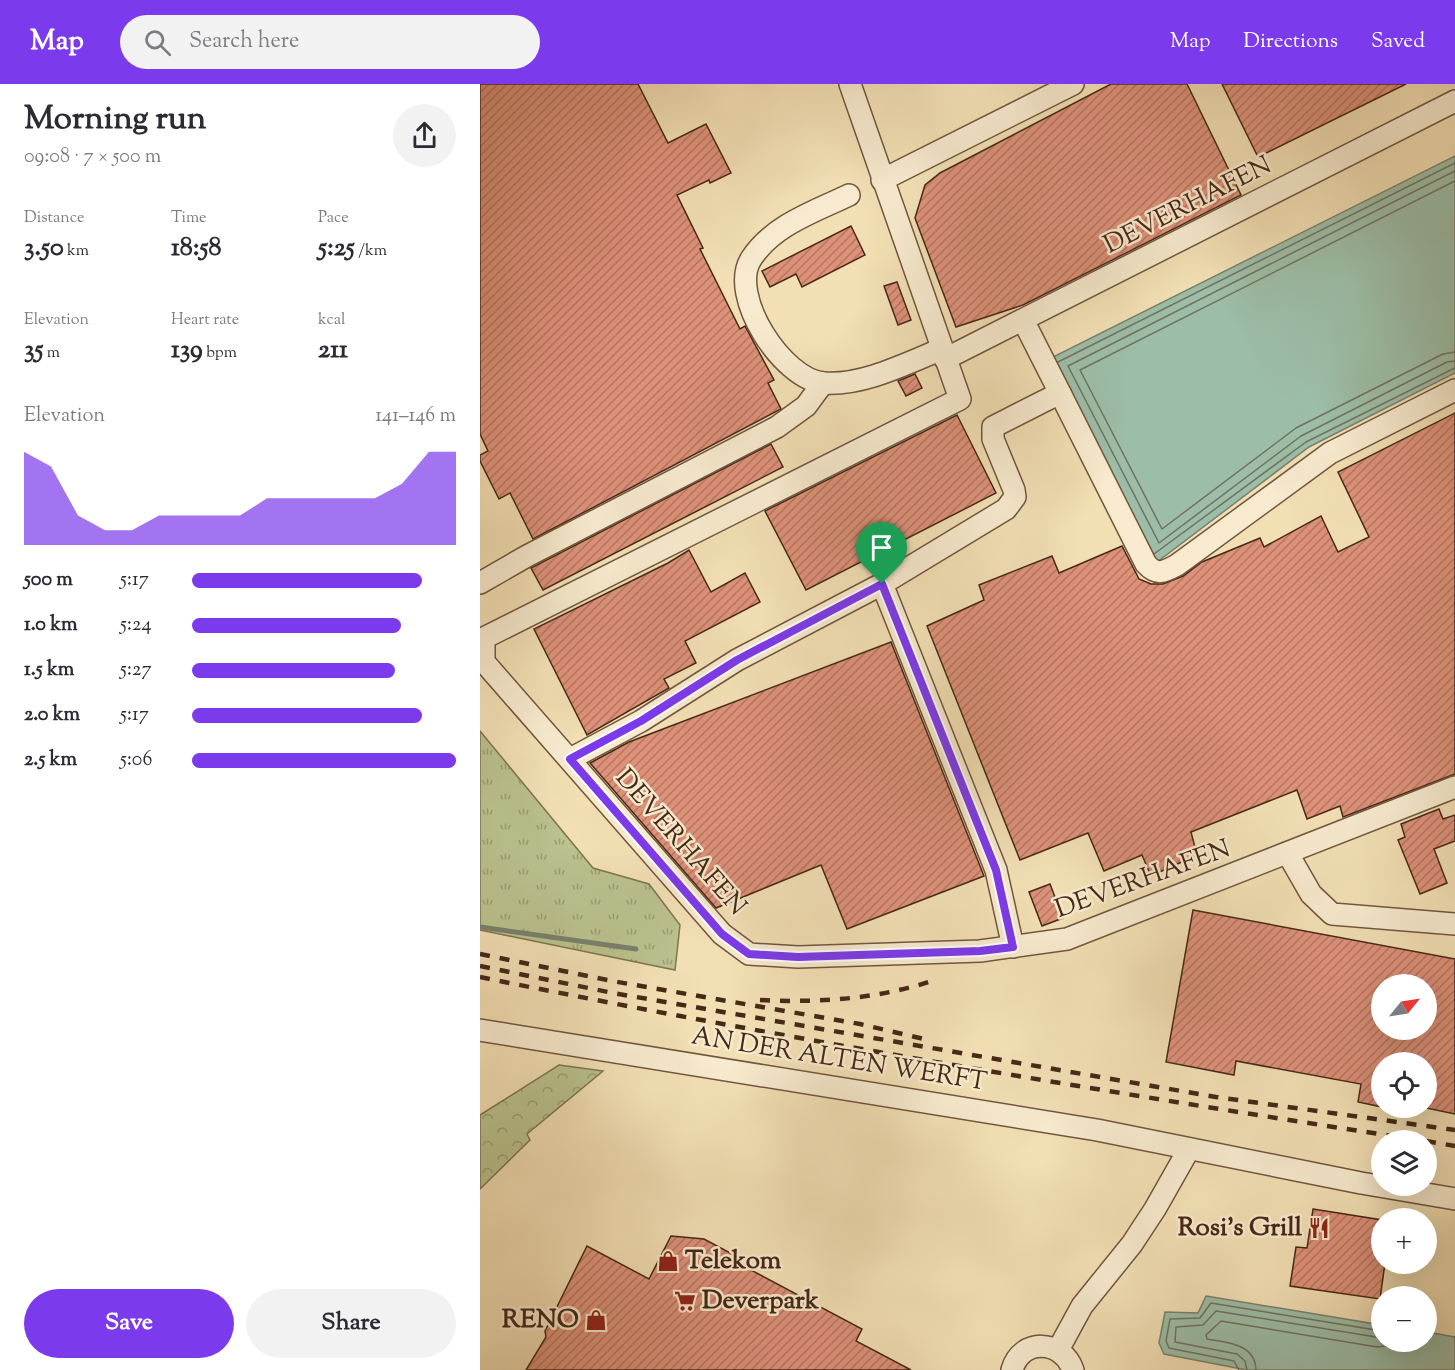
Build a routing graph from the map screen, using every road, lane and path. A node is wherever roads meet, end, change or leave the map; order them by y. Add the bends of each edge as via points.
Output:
1 (850, 84) edge
2 (1073, 84) edge
3 (1455, 101) edge
4 (882, 180) junction
5 (849, 195) dead end
6 (1023, 320) junction
7 (944, 354) junction
8 (823, 383) junction
9 (1455, 390) edge
10 (1060, 393) junction
11 (480, 583) edge
12 (882, 584) junction
13 (482, 649) edge
14 (570, 759) junction
15 (1455, 787) edge
16 (1288, 854) junction
17 (1455, 924) edge
18 (1013, 947) junction
19 (480, 1029) edge
20 (1189, 1149) junction
21 (1455, 1199) edge
22 (1058, 1350) junction
23 (1012, 1370) edge
24 (1073, 1370) edge

1 - 4 street, DEVERHAFEN
2 - 4 street
3 - 6 street, DEVERHAFEN
4 - 7 street, DEVERHAFEN
5 - 8 street via 776,232 749,262 744,283 749,302 783,361 799,376
6 - 7 street, DEVERHAFEN
6 - 10 street
7 - 8 street via 855,380
7 - 13 street, DEVERHAFEN via 960,399 484,638
8 - 11 street via 806,406 777,427
9 - 10 street via 1330,453 1161,573 1153,572 1146,564
10 - 12 street via 993,427 993,439 1014,490 1015,497 1006,509
12 - 14 street via 737,660 641,721
12 - 18 street via 996,870
13 - 14 street, DEVERHAFEN via 484,662
14 - 18 street, DEVERHAFEN via 722,934 749,954 798,957
15 - 16 street, DEVERHAFEN
16 - 17 street via 1311,894 1332,914
16 - 18 street, DEVERHAFEN via 1067,939
19 - 20 street, AN DER ALTEN WERFT via 1043,1121
20 - 21 street, AN DER ALTEN WERFT
20 - 22 street via 1155,1209 1082,1306
22 - 23 street via 1032,1347 1018,1358
22 - 24 street

